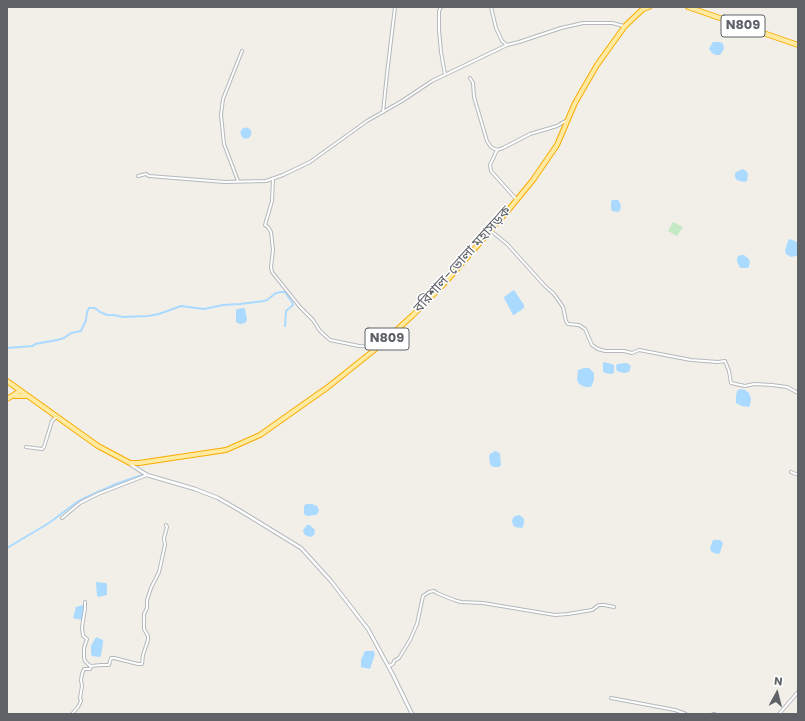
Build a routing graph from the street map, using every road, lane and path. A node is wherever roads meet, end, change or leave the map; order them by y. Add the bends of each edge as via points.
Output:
1 (395, 7) edge
2 (441, 7) edge
3 (491, 7) edge
4 (649, 7) edge
5 (688, 7) edge
6 (625, 26) junction
7 (508, 45) junction
8 (798, 45) edge
9 (242, 51) dead end
10 (445, 75) junction
11 (470, 78) dead end
12 (383, 112) junction
13 (568, 120) junction
14 (496, 150) junction
15 (138, 176) dead end
16 (273, 179) junction
17 (238, 182) junction
18 (517, 200) junction
19 (490, 231) junction
20 (378, 347) junction
21 (7, 381) edge
22 (15, 387) junction
23 (21, 392) junction
24 (798, 393) edge
25 (28, 396) junction
26 (11, 397) edge
27 (56, 416) junction
28 (26, 446) dead end
29 (130, 463) junction
30 (791, 472) dead end
31 (147, 475) junction
32 (798, 475) edge
33 (62, 518) dead end
34 (166, 525) dead end
35 (85, 602) dead end
36 (614, 607) dead end
37 (91, 666) junction
38 (389, 666) junction
39 (798, 692) edge
40 (611, 698) dead end
41 (72, 714) edge
42 (412, 714) edge
43 (686, 714) edge
44 (779, 714) edge

1 - 12 street
2 - 10 street via 439,30
3 - 7 street via 496,28 502,41
4 - 6 highway, বরিশাল-ভোলা মহাসড়ক / N809 via 643,9
5 - 8 highway, N809
6 - 7 street via 612,23 583,24 561,28
6 - 13 highway, বরিশাল-ভোলা মহাসড়ক / N809 via 597,65
7 - 10 street
9 - 17 street via 223,99 221,116 224,144
10 - 12 street
11 - 14 street via 487,141 490,147
12 - 16 street via 366,121 310,162
13 - 14 street
13 - 18 highway, বরিশাল-ভোলা মহাসড়ক / N809 via 557,144
14 - 18 street via 490,165 491,171
15 - 17 street via 146,174
16 - 17 street
16 - 20 street via 272,201 265,225 271,232 272,272 330,340
18 - 19 highway, বরিশাল-ভোলা মহাসড়ক / N809
19 - 20 highway, বরিশাল-ভোলা মহাসড়ক / N809 via 444,284
19 - 24 street via 507,244 554,294 568,324 579,325 585,329 592,345 598,349 632,353 639,350 691,360 725,361 731,384 772,385
20 - 29 highway, বরিশাল-ভোলা মহাসড়ক / N809 via 328,387 260,435 226,450
21 - 22 highway
22 - 23 highway
22 - 26 highway
23 - 25 highway
23 - 26 highway
25 - 26 highway
25 - 27 highway
27 - 28 street via 44,447 42,449
27 - 29 highway via 98,446
29 - 31 main road
30 - 32 street
31 - 33 street via 80,503
31 - 38 main road via 218,498 301,548 363,621
34 - 37 street via 159,572 151,588 144,614 144,629 148,640 142,664 111,658 108,666
35 - 37 street via 82,627 83,636 87,639 84,658
36 - 38 street via 599,605 592,610 562,615 461,602 434,591 429,592 423,596 417,624 410,640 399,658
37 - 41 street via 90,669 84,669 82,674 81,702
38 - 42 main road
39 - 44 street
40 - 43 street

